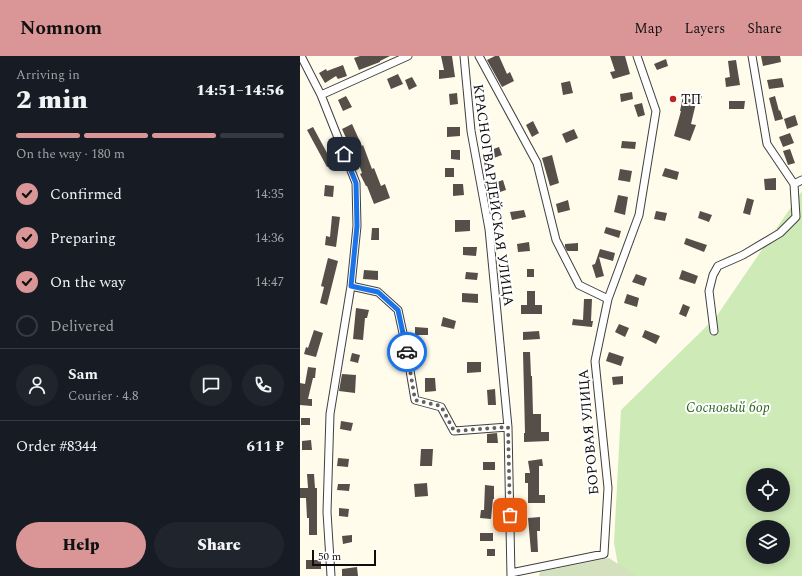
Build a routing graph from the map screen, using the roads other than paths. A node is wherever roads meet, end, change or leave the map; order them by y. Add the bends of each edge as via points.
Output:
1 (301, 56) edge
2 (408, 56) edge
3 (464, 56) edge
4 (479, 56) edge
5 (637, 56) edge
6 (752, 56) edge
7 (321, 95) junction
8 (802, 180) edge
9 (794, 184) junction
10 (351, 286) junction
11 (608, 299) junction
12 (714, 331) dead end
13 (508, 427) junction
14 (511, 575) edge
15 (332, 576) edge

1 - 7 street
2 - 7 street
3 - 13 street, КРАСНОГВАРДЕЙСКАЯ УЛИЦА via 471,131 489,229
4 - 11 street, КРАСНОГВАРДЕЙСКАЯ УЛИЦА via 538,162 556,240 579,285
5 - 11 street, БОРОВАЯ УЛИЦА via 656,111 639,215
6 - 9 street via 768,144
7 - 10 street via 356,183 357,226
8 - 9 street
9 - 12 street via 796,217 780,234 718,266 713,275 709,291
10 - 13 street via 378,292 398,310 415,400 441,406 454,431
10 - 15 street via 330,414 327,512
11 - 14 street, БОРОВАЯ УЛИЦА via 595,361 608,488 604,554
13 - 14 street, КРАСНОГВАРДЕЙСКАЯ УЛИЦА

